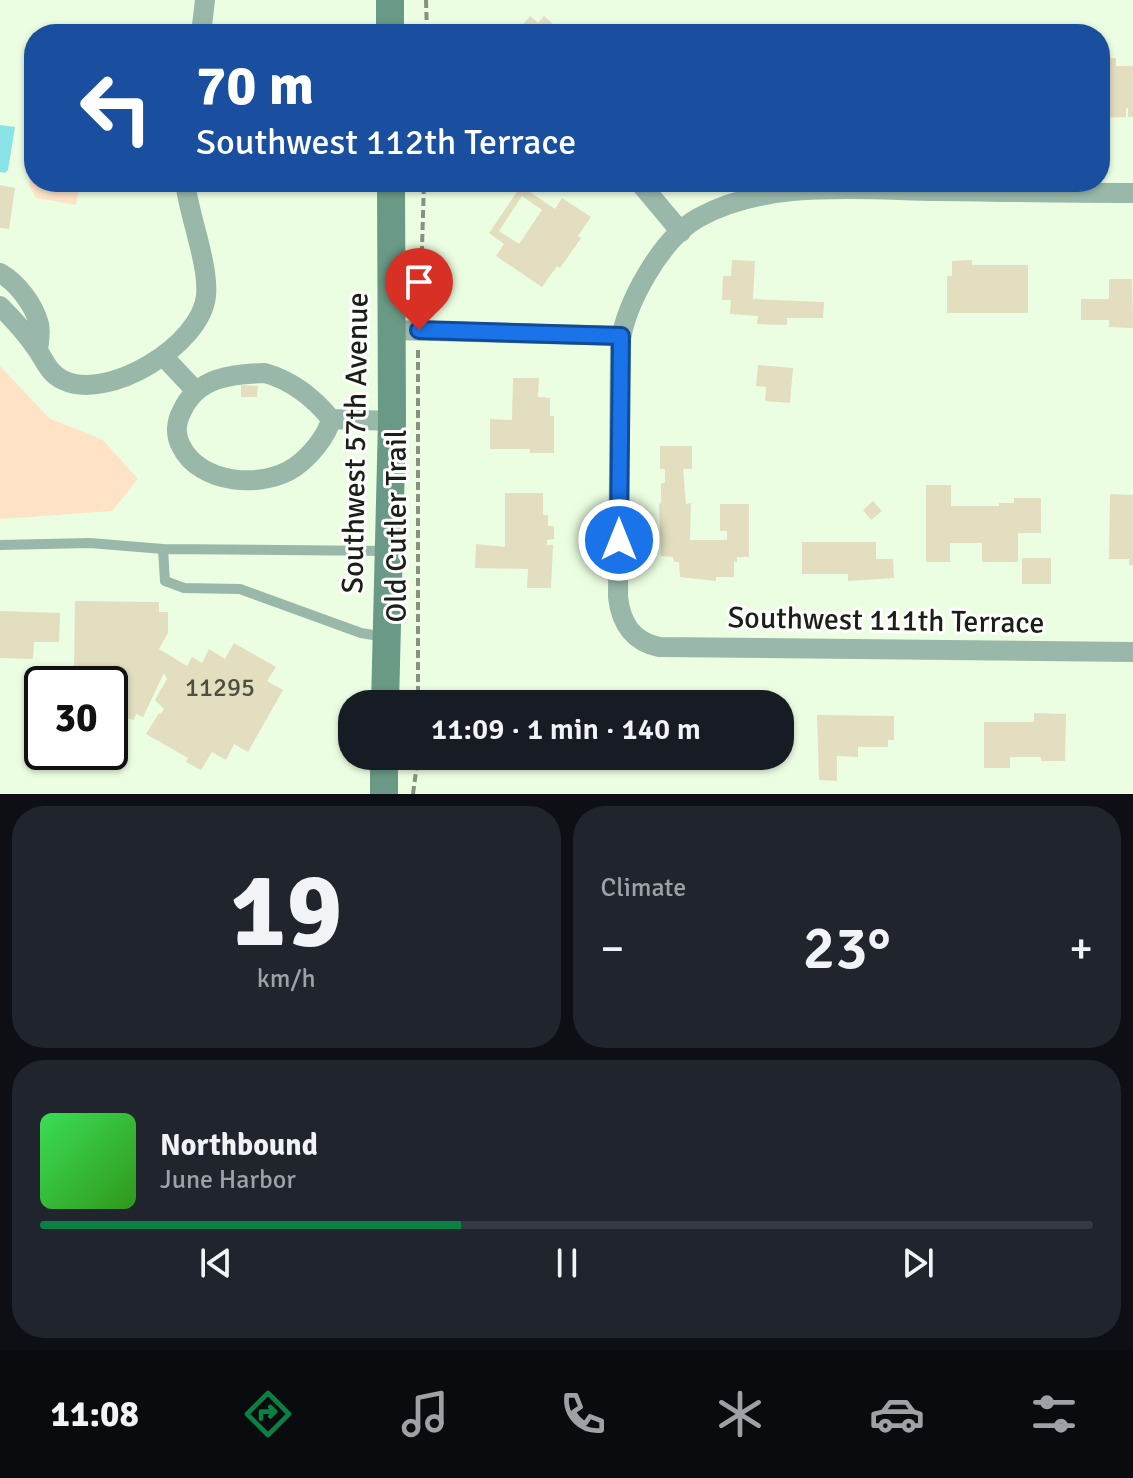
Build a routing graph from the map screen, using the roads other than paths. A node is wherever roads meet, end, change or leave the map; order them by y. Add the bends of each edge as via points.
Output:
1 (205, 0) edge
2 (390, 0) edge
3 (202, 24) edge
4 (390, 24) edge
5 (187, 192) edge
6 (391, 192) edge
7 (647, 192) edge
8 (789, 192) edge
9 (1056, 192) edge
10 (1133, 193) edge
11 (681, 232) junction
12 (0, 273) edge
13 (0, 306) edge
14 (392, 330) junction
15 (621, 336) junction
16 (38, 350) junction
17 (163, 356) junction
18 (195, 390) junction
19 (331, 419) junction
20 (392, 421) junction
21 (0, 545) edge
22 (163, 549) junction
23 (388, 551) junction
24 (387, 637) junction
25 (1133, 652) edge
26 (385, 690) edge
27 (384, 770) edge
28 (384, 794) edge

1 - 3 street
2 - 4 main road
5 - 17 street via 206,298 199,318
6 - 14 main road, Southwest 57th Avenue
7 - 11 street
8 - 11 street via 725,206
9 - 10 street
11 - 15 street via 631,301
12 - 16 street via 33,312 39,325
13 - 16 street
14 - 15 street
14 - 20 main road, Southwest 57th Avenue
15 - 25 street, Southwest 111th Terrace via 618,597 624,623 648,645
16 - 17 street via 56,376 81,385 117,380
17 - 18 street
18 - 19 street via 224,377 265,373 310,396
18 - 19 street via 177,424 182,448 198,465 232,480 274,479 289,471 317,444
19 - 20 street
20 - 23 main road, Southwest 57th Avenue
21 - 22 lane via 90,543
22 - 23 lane
22 - 24 lane via 169,584 240,589 361,633
23 - 24 main road, Southwest 57th Avenue
24 - 26 main road, Southwest 57th Avenue
27 - 28 main road

